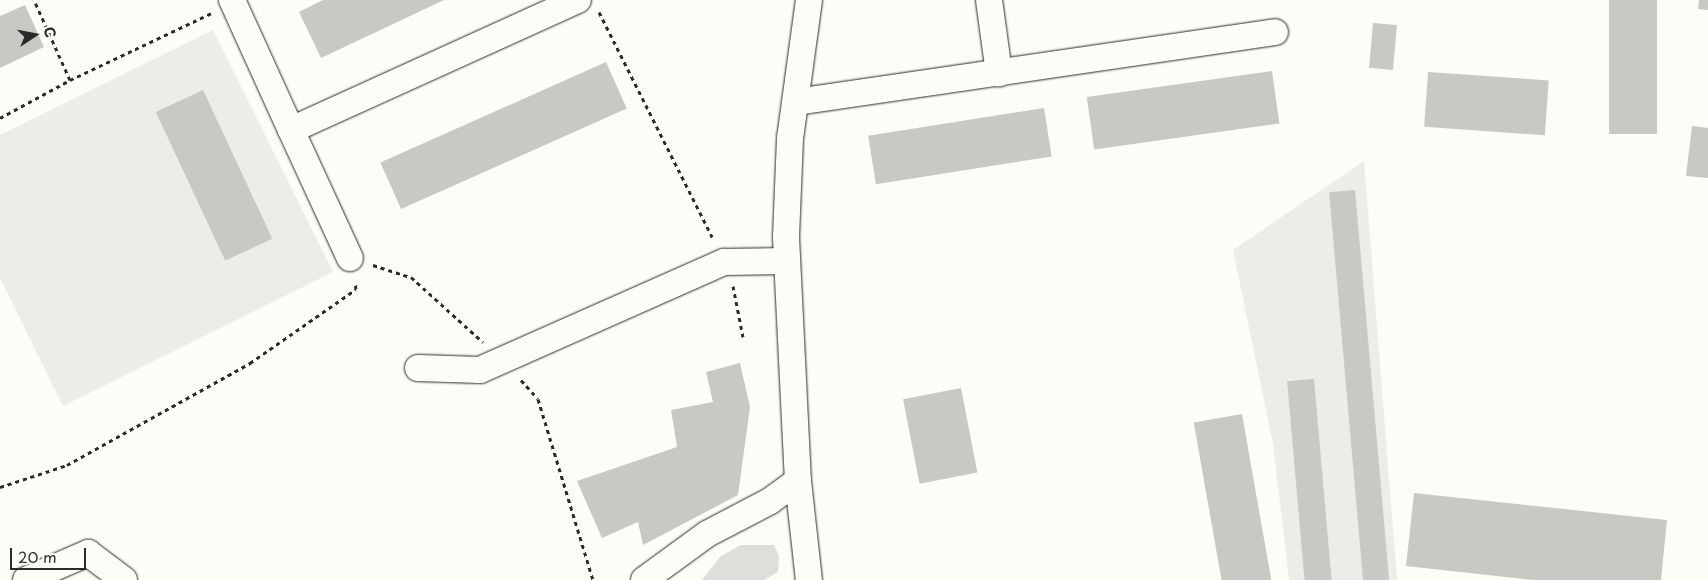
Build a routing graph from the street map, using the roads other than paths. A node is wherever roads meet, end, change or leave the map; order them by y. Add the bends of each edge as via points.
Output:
1 (809, 0) edge
2 (989, 0) edge
3 (232, 2) edge
4 (585, 3) edge
5 (1275, 32) dead end
6 (998, 73) junction
7 (796, 102) junction
8 (291, 130) junction
9 (350, 258) road end
10 (787, 261) junction
11 (418, 368) dead end
12 (798, 481) junction
13 (26, 580) edge
14 (124, 580) edge
15 (644, 580) edge
16 (809, 580) edge

1 - 7 street
2 - 6 street
3 - 8 street
4 - 8 street
5 - 6 street
6 - 7 street
7 - 10 street via 790,138
8 - 9 street
10 - 11 street via 724,262 480,370
10 - 12 street
12 - 15 street via 707,534
12 - 16 street
13 - 14 street via 88,553

